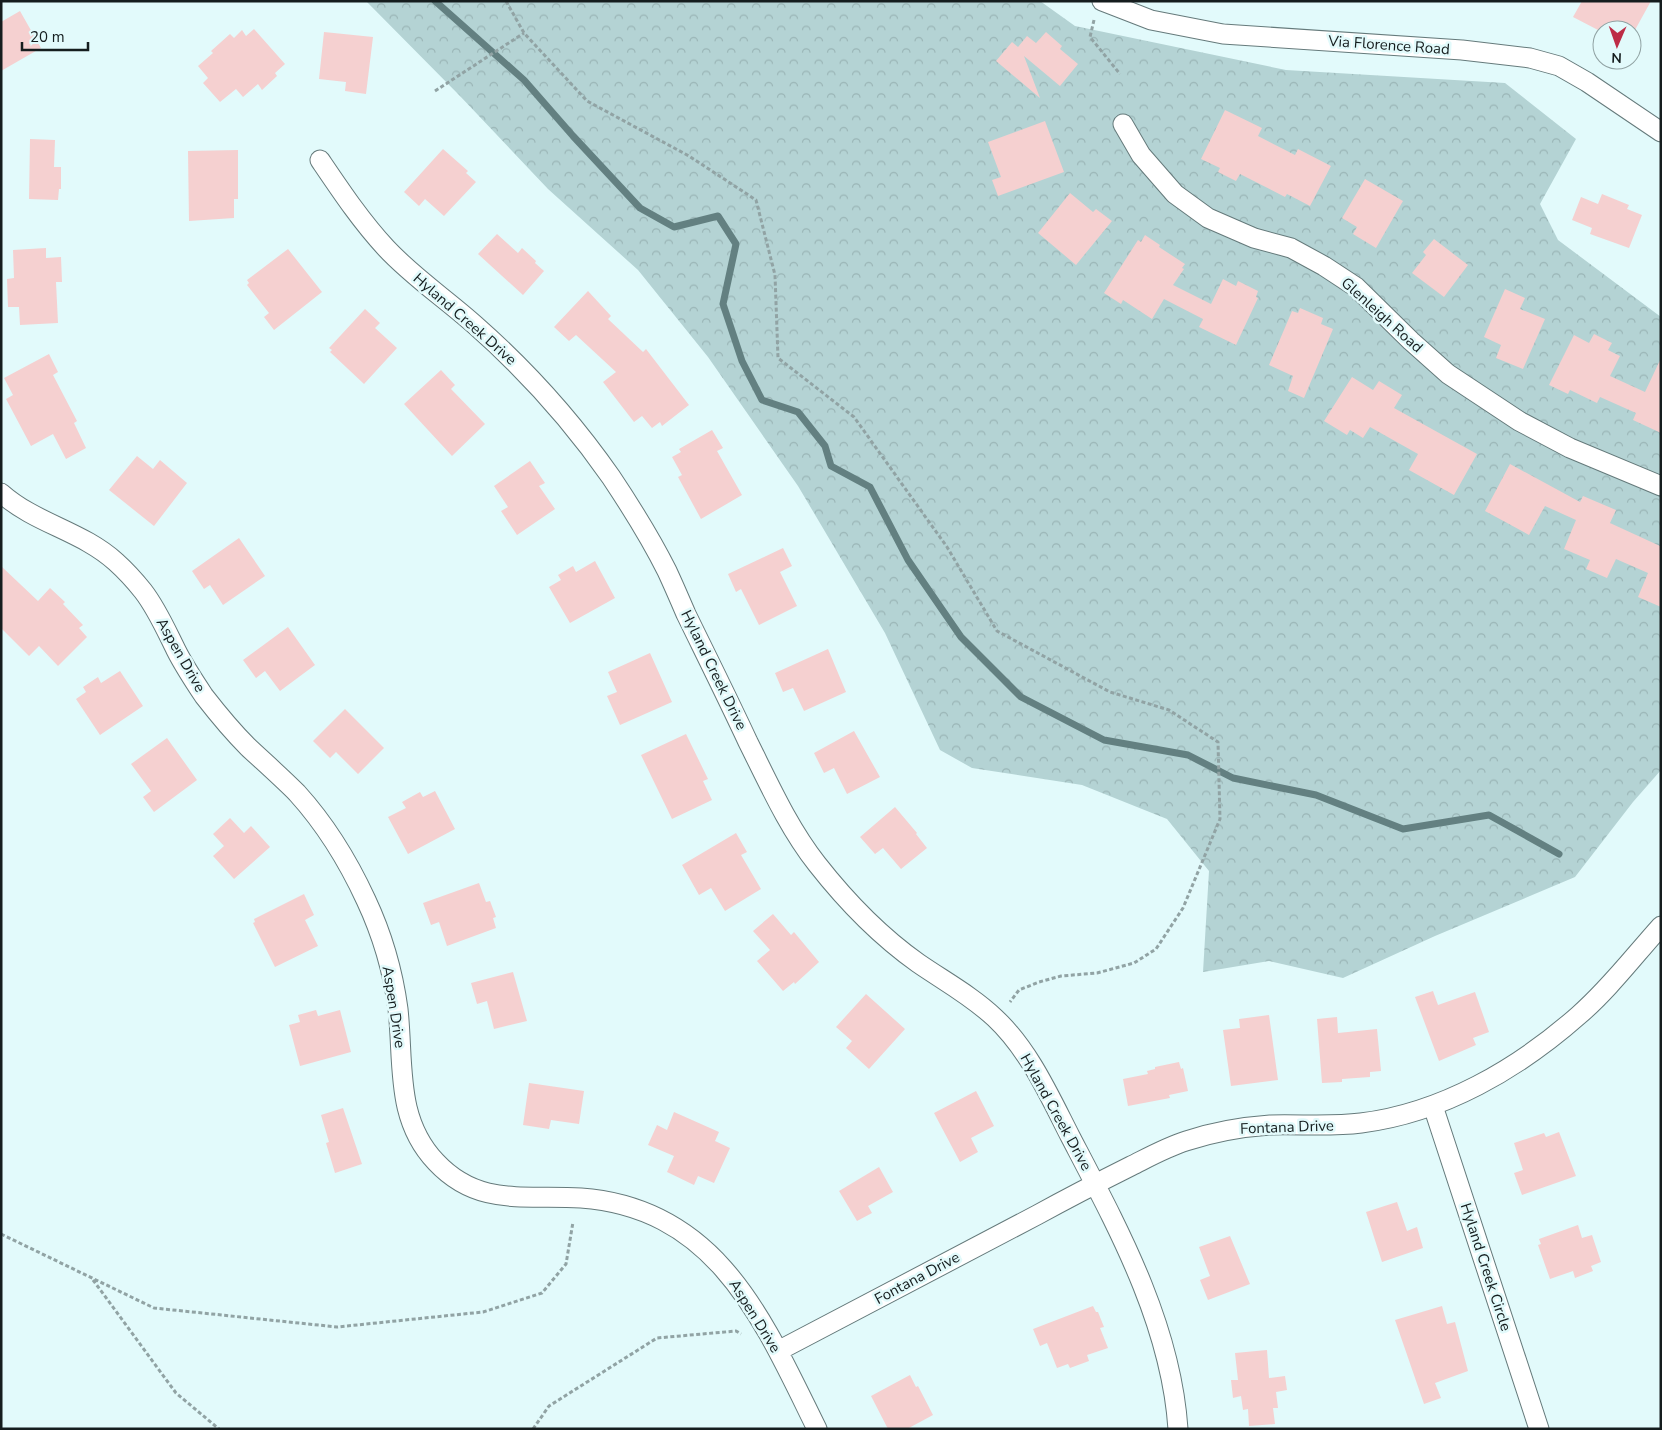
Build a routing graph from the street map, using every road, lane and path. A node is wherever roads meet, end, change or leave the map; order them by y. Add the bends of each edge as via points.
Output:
1 (506, 1) edge
2 (1102, 1) edge
3 (1092, 22) dead end
4 (524, 33) junction
5 (1120, 74) dead end
6 (434, 91) dead end
7 (1123, 124) dead end
8 (1661, 132) edge
9 (320, 160) dead end
10 (1661, 486) edge
11 (1, 493) edge
12 (1661, 926) edge
13 (1010, 1002) dead end
14 (1433, 1106) junction
15 (1095, 1184) junction
16 (573, 1222) dead end
17 (1, 1234) edge
18 (92, 1279) junction
19 (741, 1334) dead end
20 (778, 1351) junction
21 (219, 1429) edge
22 (533, 1429) edge
23 (817, 1429) edge
24 (1178, 1429) edge
25 (1540, 1429) edge

1 - 4 path
2 - 8 street, Via Florence Road via 1151,20 1222,34 1462,50 1530,58 1559,66
3 - 5 path via 1092,41
4 - 6 path
4 - 13 path via 587,101 689,156 756,200 775,275 778,358 854,416 948,547 996,630 1110,692 1169,710 1218,742 1220,819 1183,908 1156,949 1134,963 1097,973 1038,982 1020,990
7 - 10 street, Glenleigh Road via 1141,156 1175,194 1208,218 1254,238 1291,248 1324,266 1356,287 1448,374 1519,422 1570,448
9 - 15 street, Hyland Creek Drive via 349,203 387,249 496,344 562,412 584,440 652,543 770,788 805,848 846,897 891,942 976,1002 1013,1037 1029,1059
11 - 20 street, Aspen Drive via 27,513 92,545 132,577 205,696 230,728 298,795 337,845 354,874 381,937 397,1005 407,1111 421,1142 436,1162 453,1177 495,1195 592,1199 663,1220 712,1255 752,1305
12 - 14 street, Fontana Drive via 1581,1014 1556,1035 1506,1070
14 - 15 street, Fontana Drive via 1360,1123 1272,1125 1212,1134 1164,1149
14 - 25 street, Hyland Creek Circle
15 - 20 street, Fontana Drive
15 - 24 street via 1141,1280 1156,1322 1170,1374
16 - 18 path via 566,1264 542,1292 483,1312 337,1327 154,1308
17 - 18 path
18 - 21 path via 176,1393
19 - 22 path via 736,1331 657,1338 549,1406
20 - 23 street, Aspen Drive

